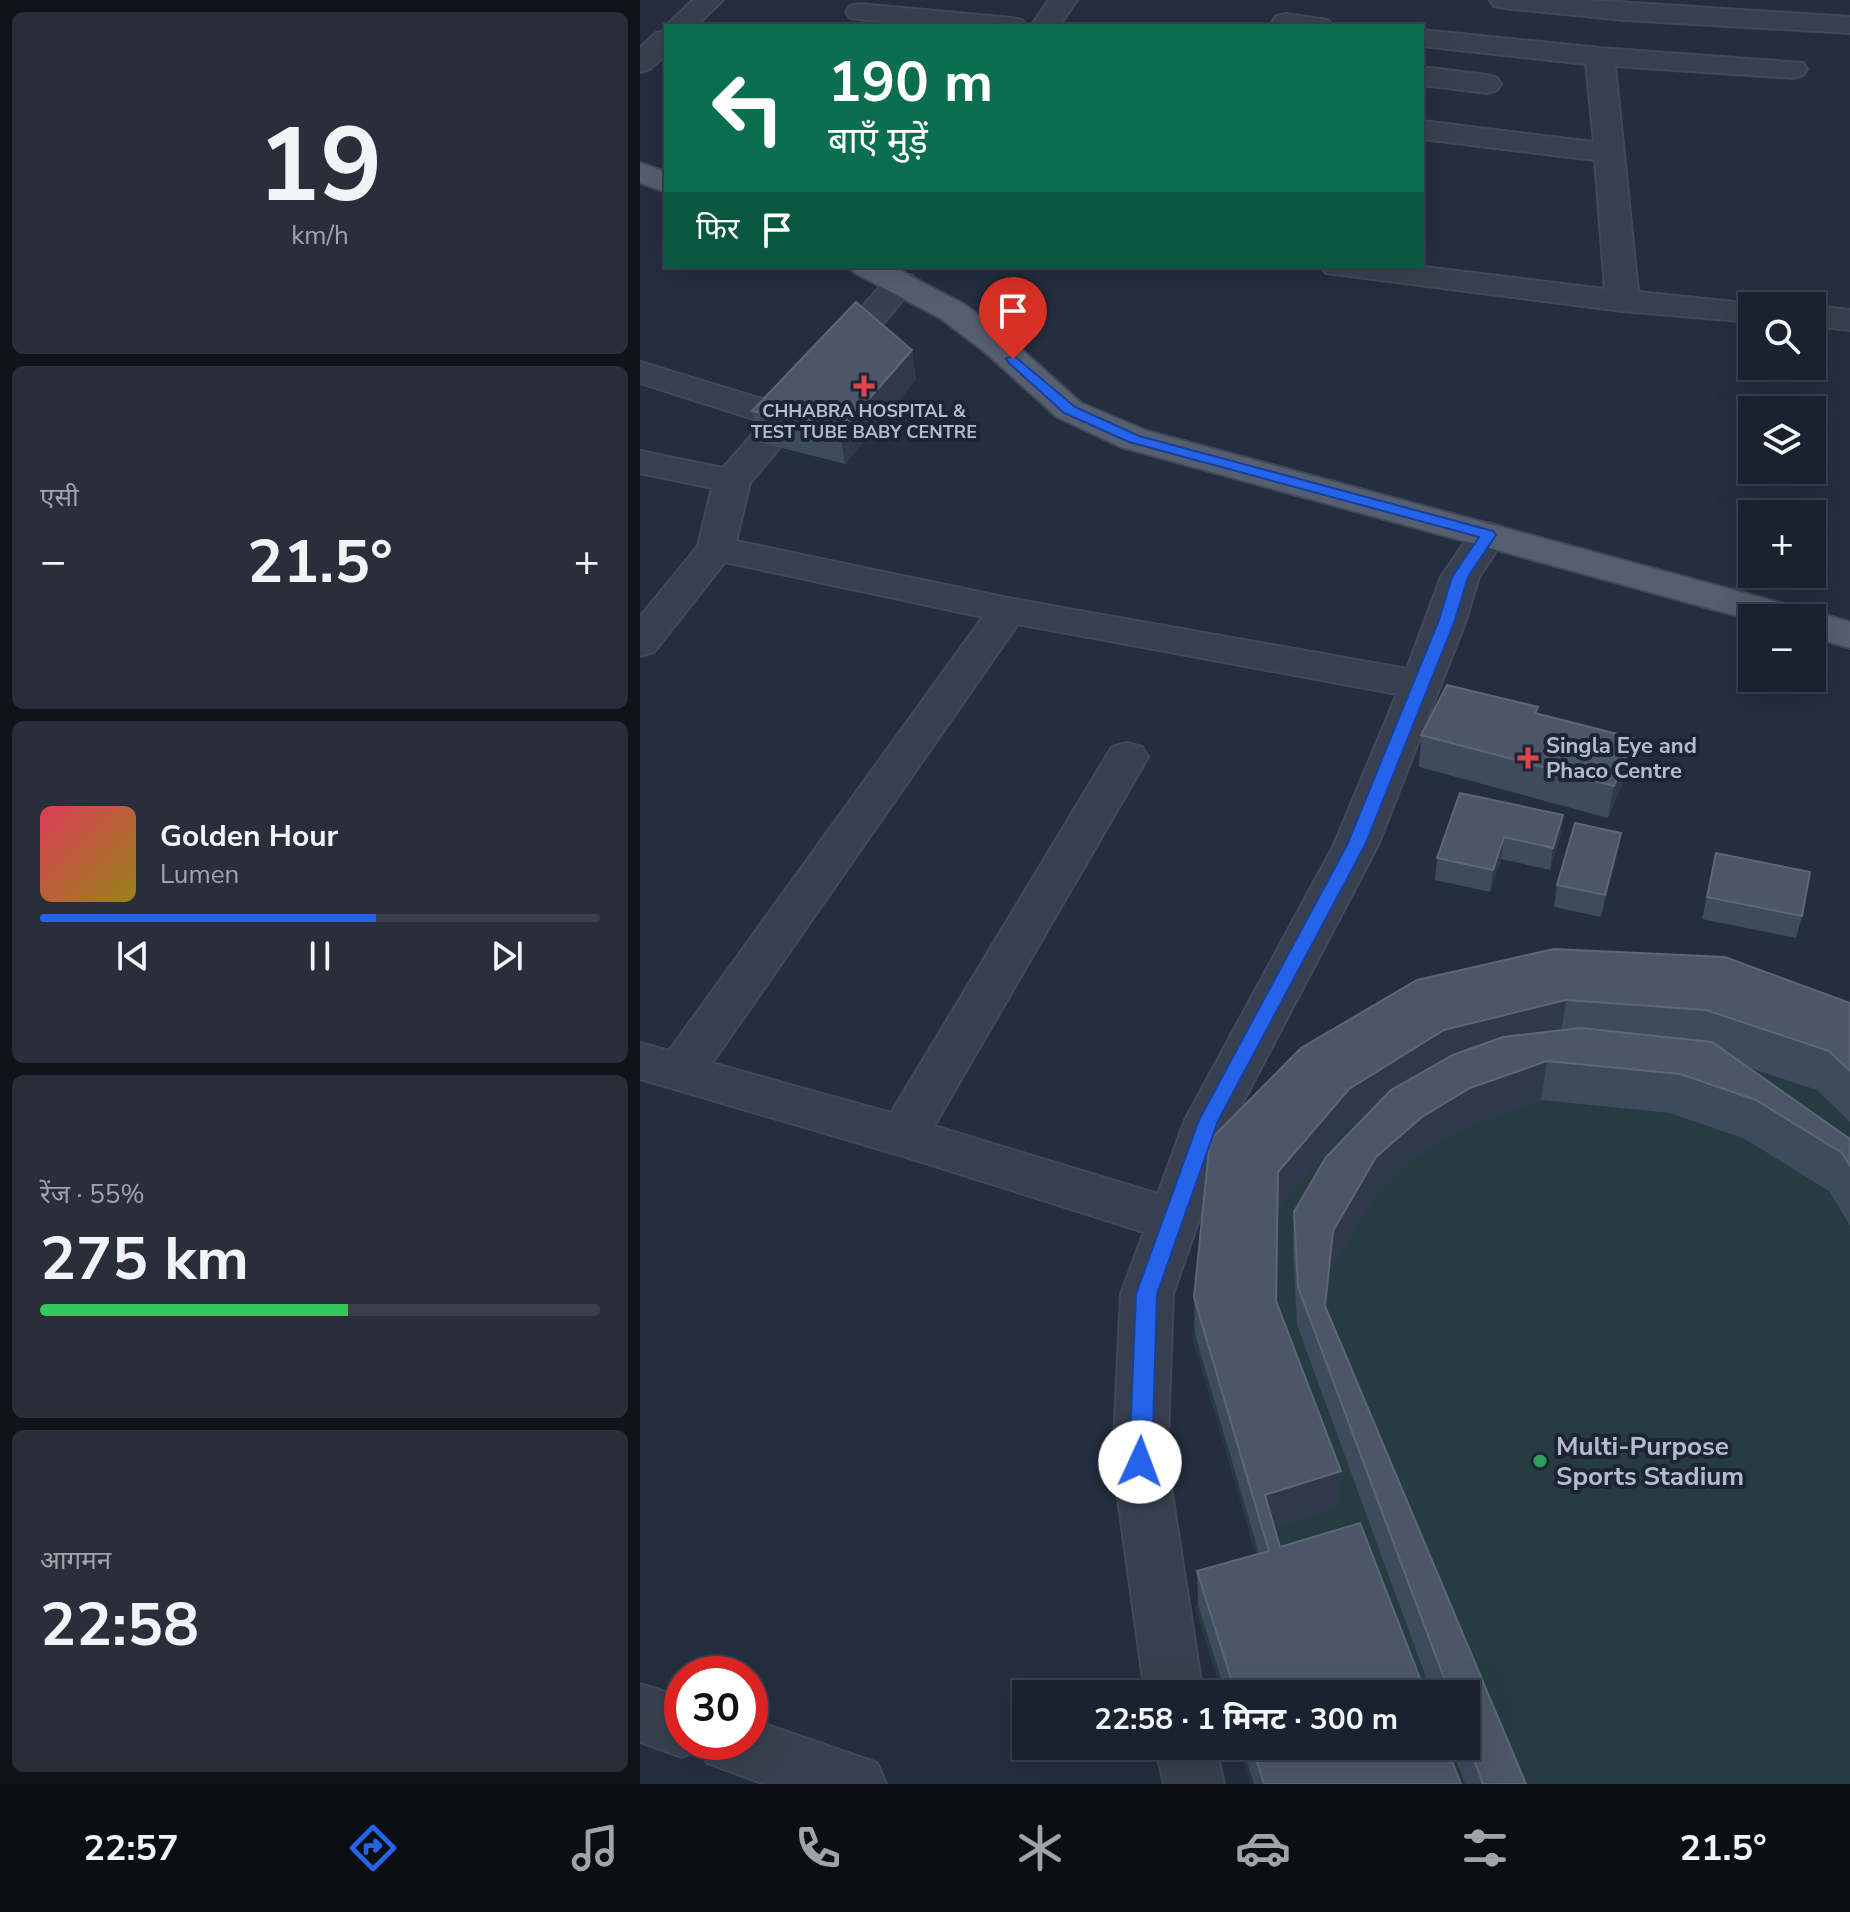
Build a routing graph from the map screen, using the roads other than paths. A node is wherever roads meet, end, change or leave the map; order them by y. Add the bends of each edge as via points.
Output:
1 (709, 0) edge
2 (1063, 0) edge
3 (1504, 0) edge
4 (860, 13) edge
5 (1289, 16) edge
6 (682, 24) edge
7 (989, 24) edge
8 (1046, 24) edge
9 (1312, 24) edge
10 (1850, 25) edge
11 (1424, 38) edge
12 (664, 42) edge
13 (1600, 57) junction
14 (1793, 69) dead end
15 (644, 73) edge
16 (1424, 76) edge
17 (1487, 84) dead end
18 (1424, 130) edge
19 (1610, 153) junction
20 (640, 172) edge
21 (664, 182) edge
22 (870, 268) edge
23 (1353, 268) edge
24 (901, 283) junction
25 (1622, 301) junction
26 (1738, 311) edge
27 (1826, 317) edge
28 (1850, 320) edge
29 (640, 372) edge
30 (786, 418) junction
31 (640, 462) edge
32 (732, 481) junction
33 (1488, 535) junction
34 (716, 548) junction
35 (1738, 604) edge
36 (1008, 610) junction
37 (1826, 628) edge
38 (1850, 635) edge
39 (640, 643) edge
40 (1421, 685) junction
41 (1127, 757) dead end
42 (660, 1066) edge
43 (903, 1136) junction
44 (1173, 1220) junction
45 (1172, 1680) edge
46 (640, 1713) edge
47 (664, 1721) edge
48 (768, 1755) edge
49 (1188, 1760) edge
50 (856, 1784) edge
51 (1194, 1784) edge

1 - 6 street
2 - 8 street
3 - 10 street
4 - 7 street
5 - 9 street
11 - 13 street
12 - 15 street
13 - 14 street
13 - 19 street
16 - 17 street
18 - 19 street
19 - 25 street
20 - 21 main road
22 - 24 main road
23 - 25 street
24 - 30 street
24 - 33 main road via 952,311 997,345 1069,410 1134,439
25 - 26 street
27 - 28 street
29 - 30 street
30 - 32 street
31 - 32 street
32 - 34 street
33 - 35 main road
33 - 40 street via 1460,577
34 - 36 street
34 - 39 street
36 - 40 street
36 - 42 street
37 - 38 main road
40 - 44 street via 1356,845 1209,1120
41 - 43 street
42 - 43 street
43 - 44 street
44 - 45 street via 1147,1294 1140,1462
46 - 47 street
48 - 50 street
49 - 51 street

